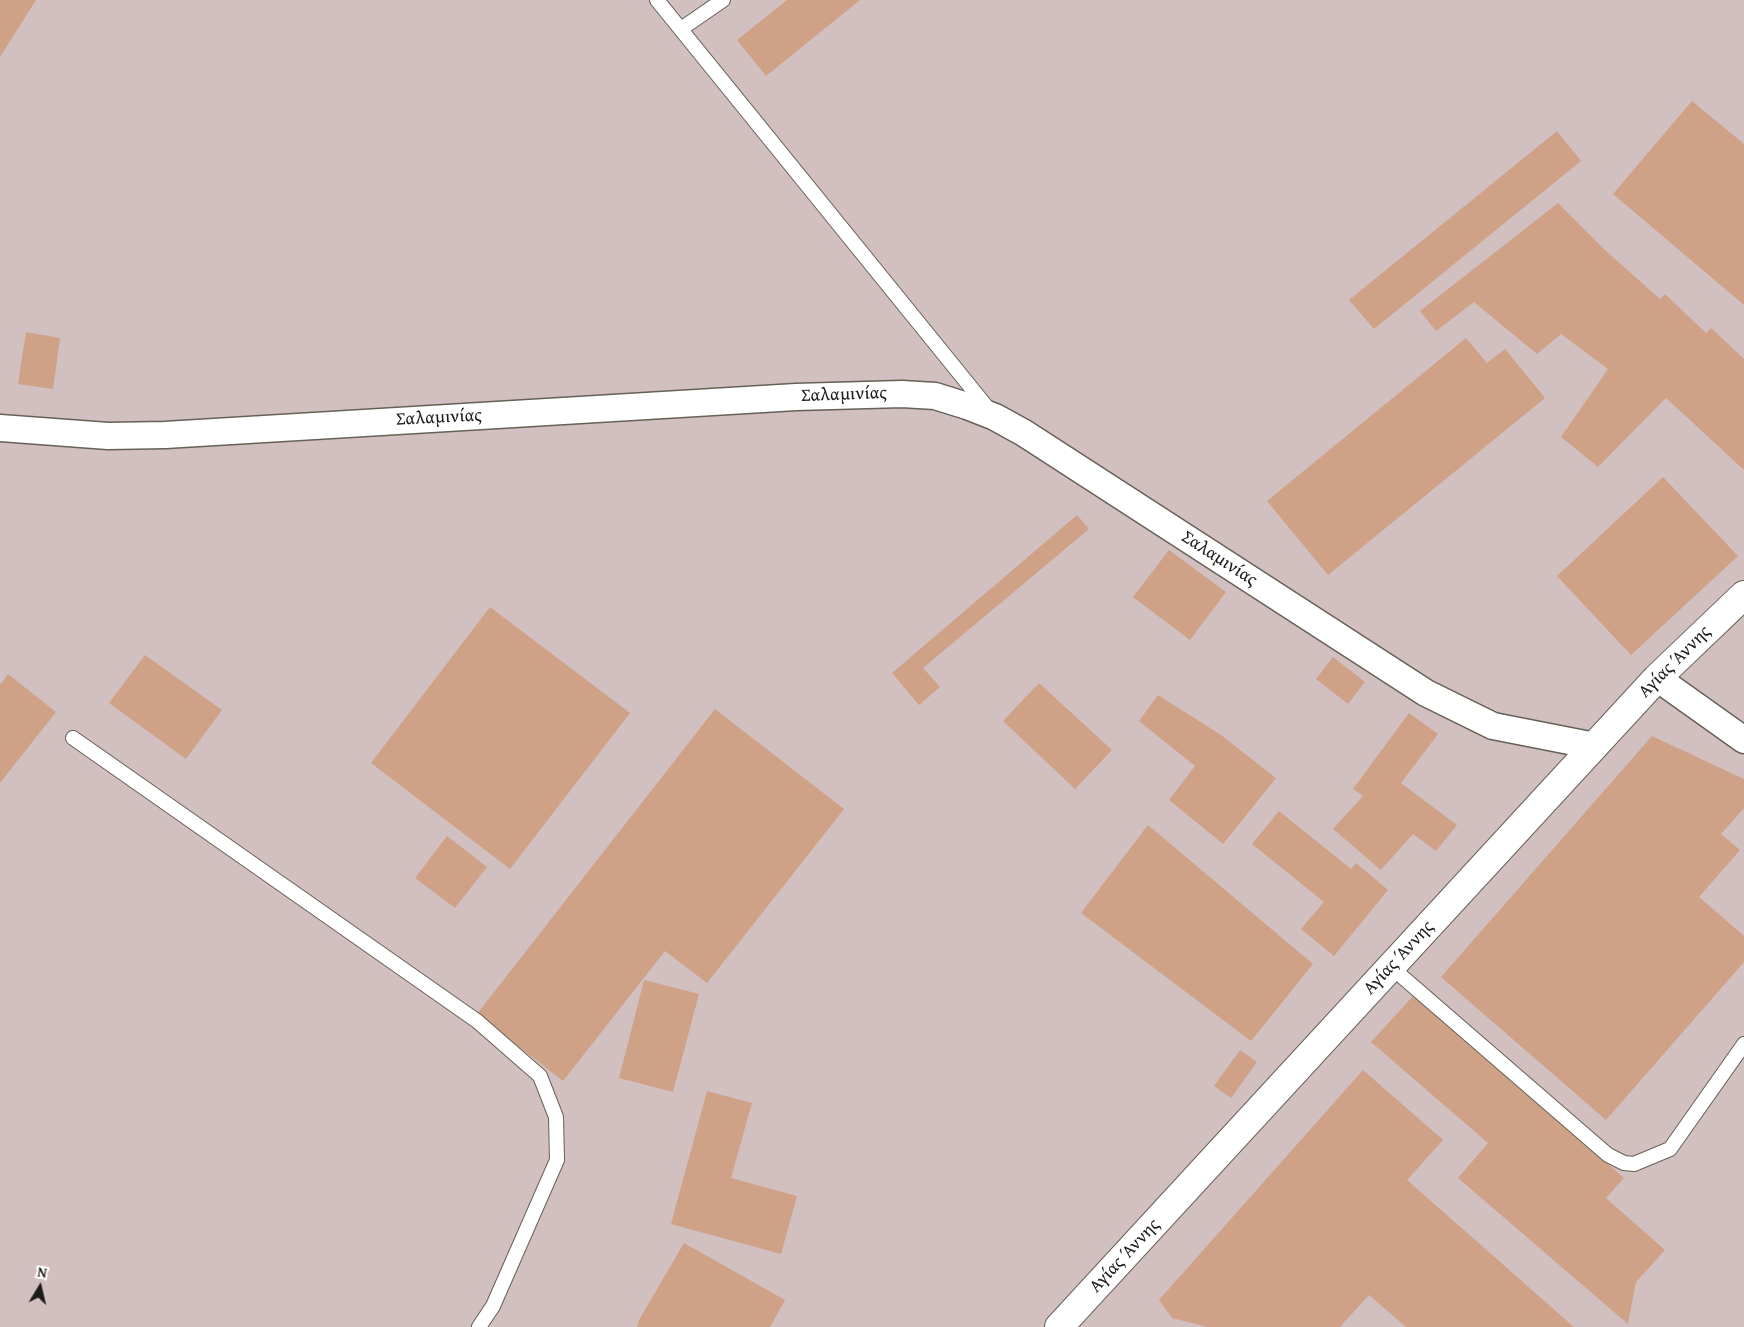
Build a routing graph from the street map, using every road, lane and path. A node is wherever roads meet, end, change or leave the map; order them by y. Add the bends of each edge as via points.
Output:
1 (657, 0) edge
2 (723, 0) edge
3 (681, 30) junction
4 (995, 417) junction
5 (0, 428) edge
6 (1744, 595) edge
7 (1657, 678) junction
8 (73, 738) dead end
9 (1744, 740) edge
10 (1595, 746) junction
11 (1391, 967) junction
12 (1744, 1044) edge
13 (479, 1327) edge
14 (1059, 1327) edge

1 - 3 lane
2 - 3 lane
3 - 4 lane
4 - 5 street, Σαλαμινίας via 935,396 902,394 796,397 165,435 108,436
4 - 10 street, Σαλαμινίας via 1426,693 1493,726
6 - 7 street, Αγίας Άννης
7 - 9 street
7 - 10 street, Αγίας Άννης
8 - 13 lane via 477,1021 540,1076 556,1117 558,1160 493,1306
10 - 11 street, Αγίας Άννης
11 - 12 lane via 1608,1156 1624,1163 1634,1164 1670,1150
11 - 14 street, Αγίας Άννης

